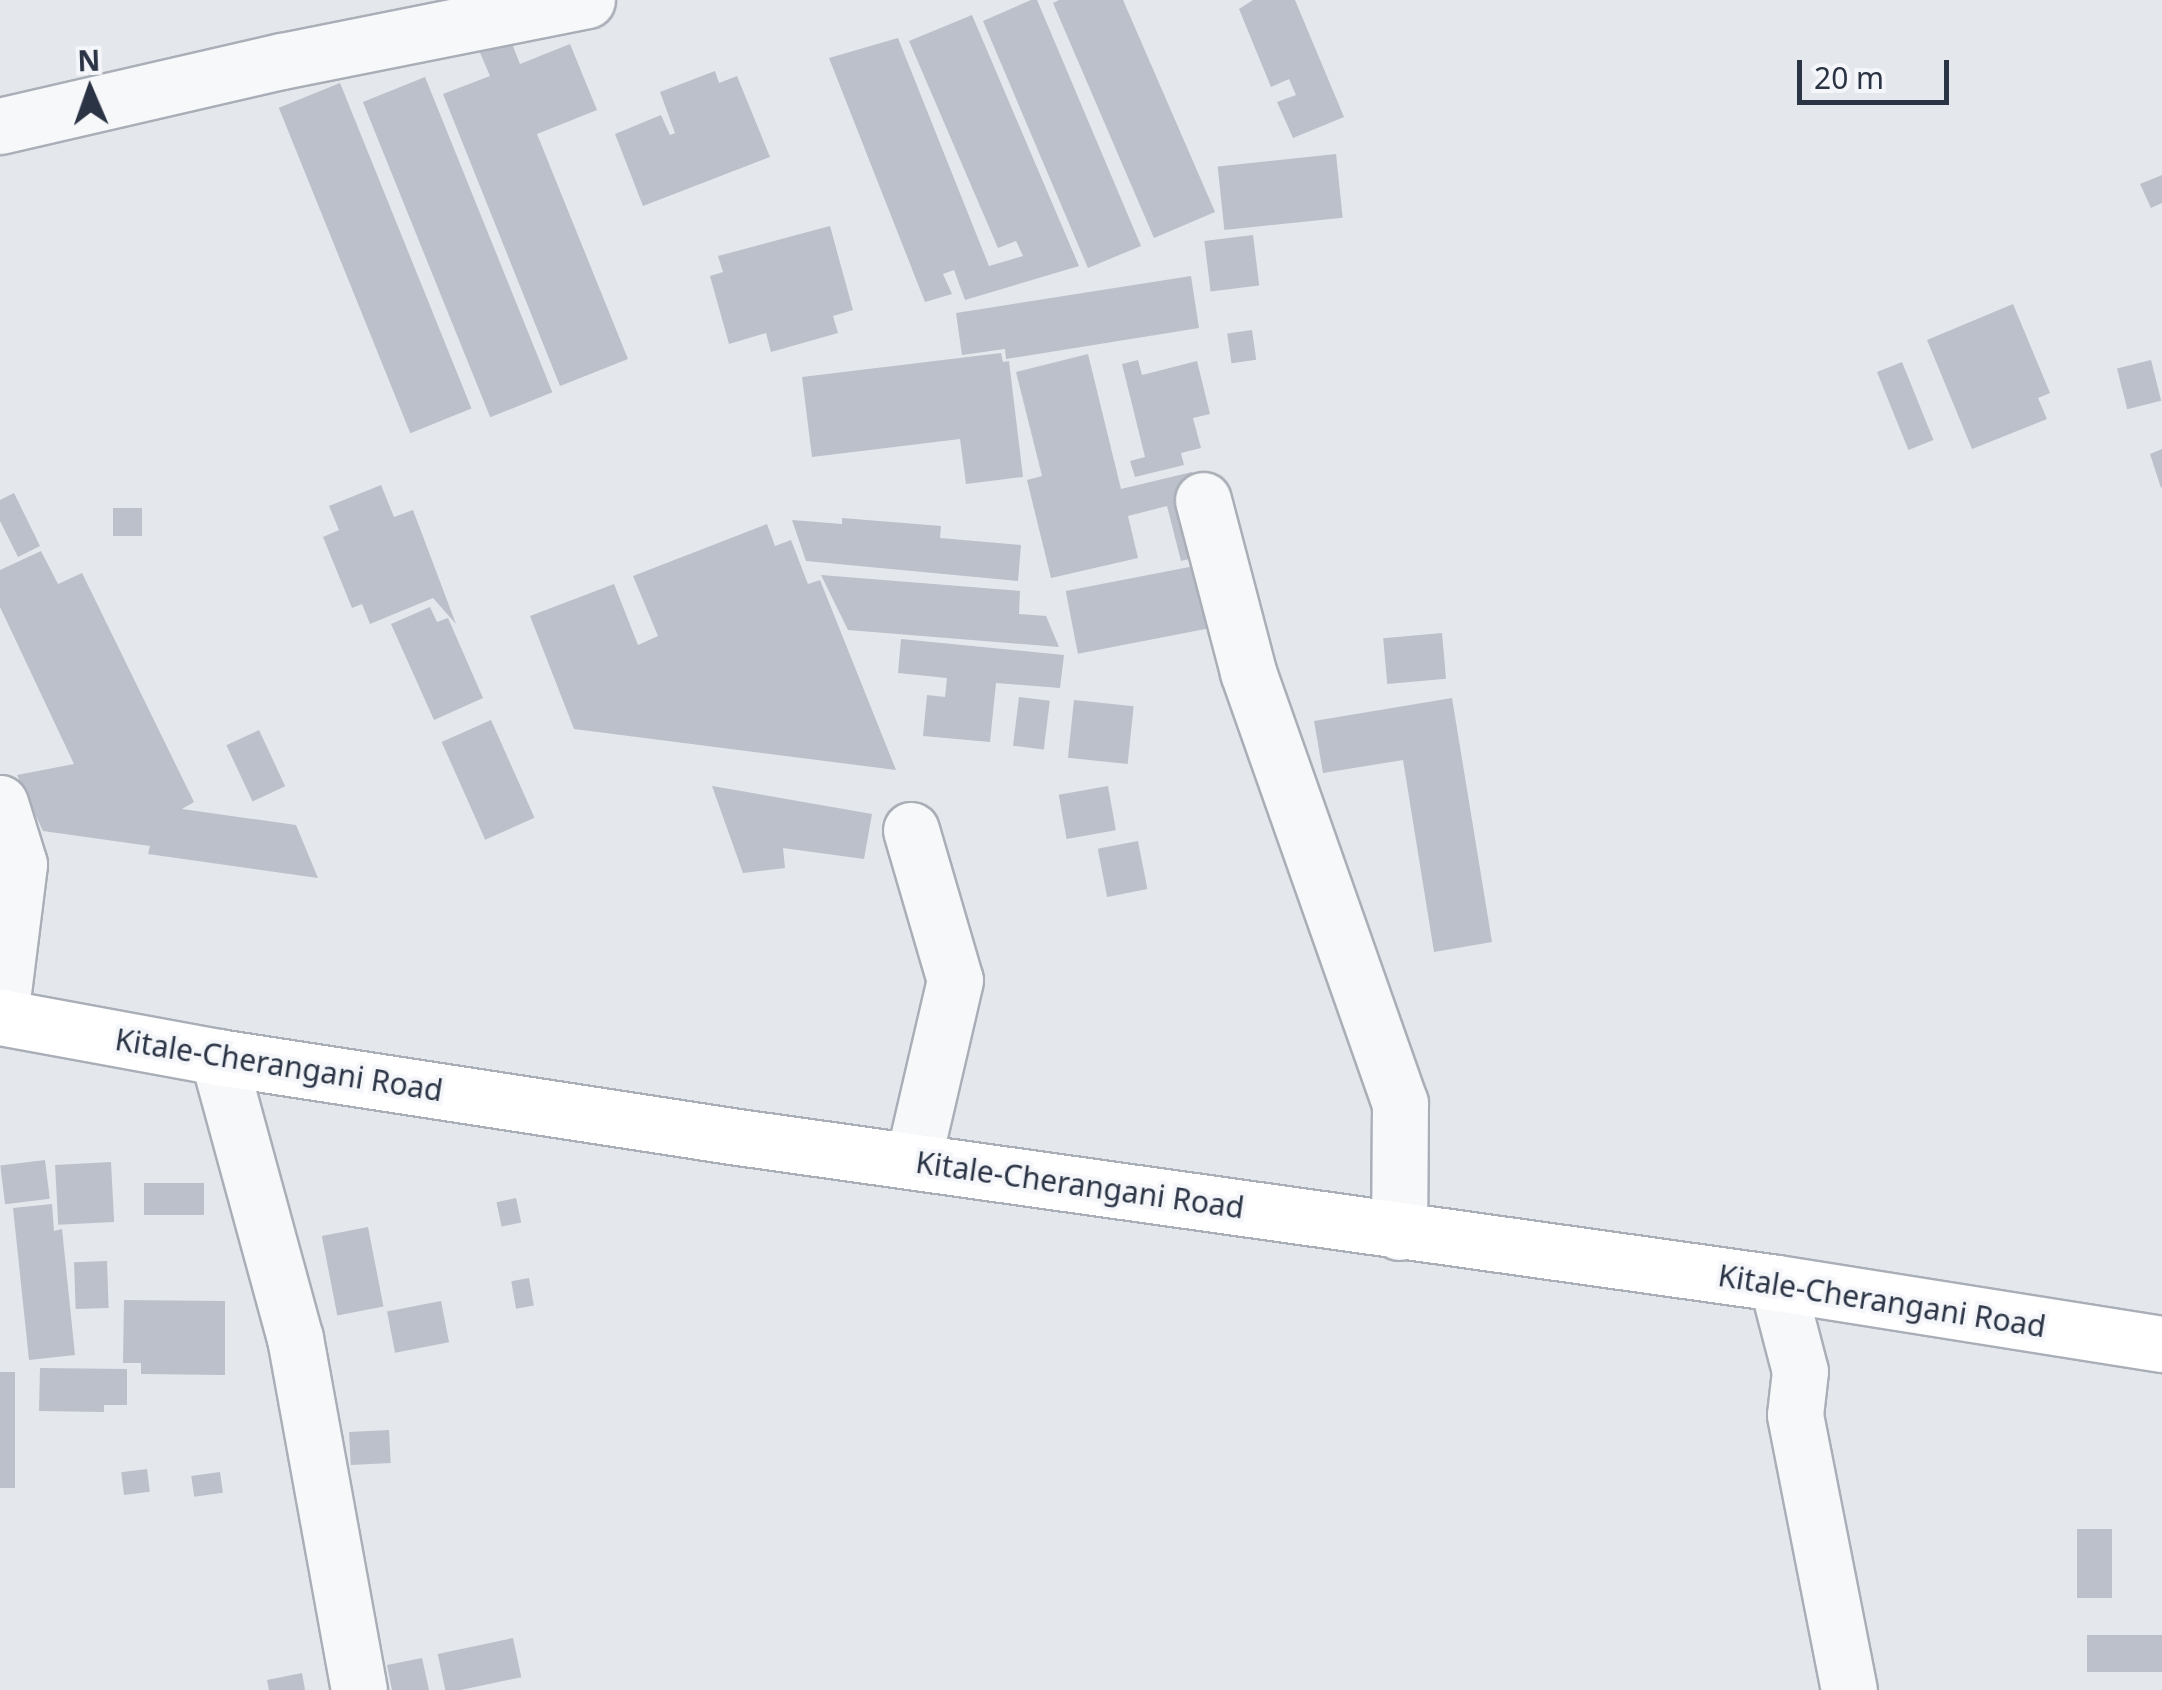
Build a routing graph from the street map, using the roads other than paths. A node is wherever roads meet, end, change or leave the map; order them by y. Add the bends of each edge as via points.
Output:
1 (588, 0) edge
2 (0, 126) edge
3 (1204, 500) dead end
4 (0, 804) edge
5 (912, 830) dead end
6 (0, 1017) edge
7 (218, 1057) junction
8 (913, 1160) junction
9 (1398, 1232) junction
10 (1777, 1284) junction
11 (2162, 1344) edge
12 (359, 1690) edge
13 (1849, 1690) edge

1 - 2 street
3 - 9 street via 1248,672 1400,1103
4 - 6 street via 18,864
5 - 8 street via 954,980
6 - 7 main road, Kitale-Cherangani Road
7 - 8 main road, Kitale-Cherangani Road
7 - 12 street via 295,1338
8 - 9 main road, Kitale-Cherangani Road
9 - 10 main road, Kitale-Cherangani Road
10 - 11 main road, Kitale-Cherangani Road
10 - 13 street via 1800,1372 1794,1415

